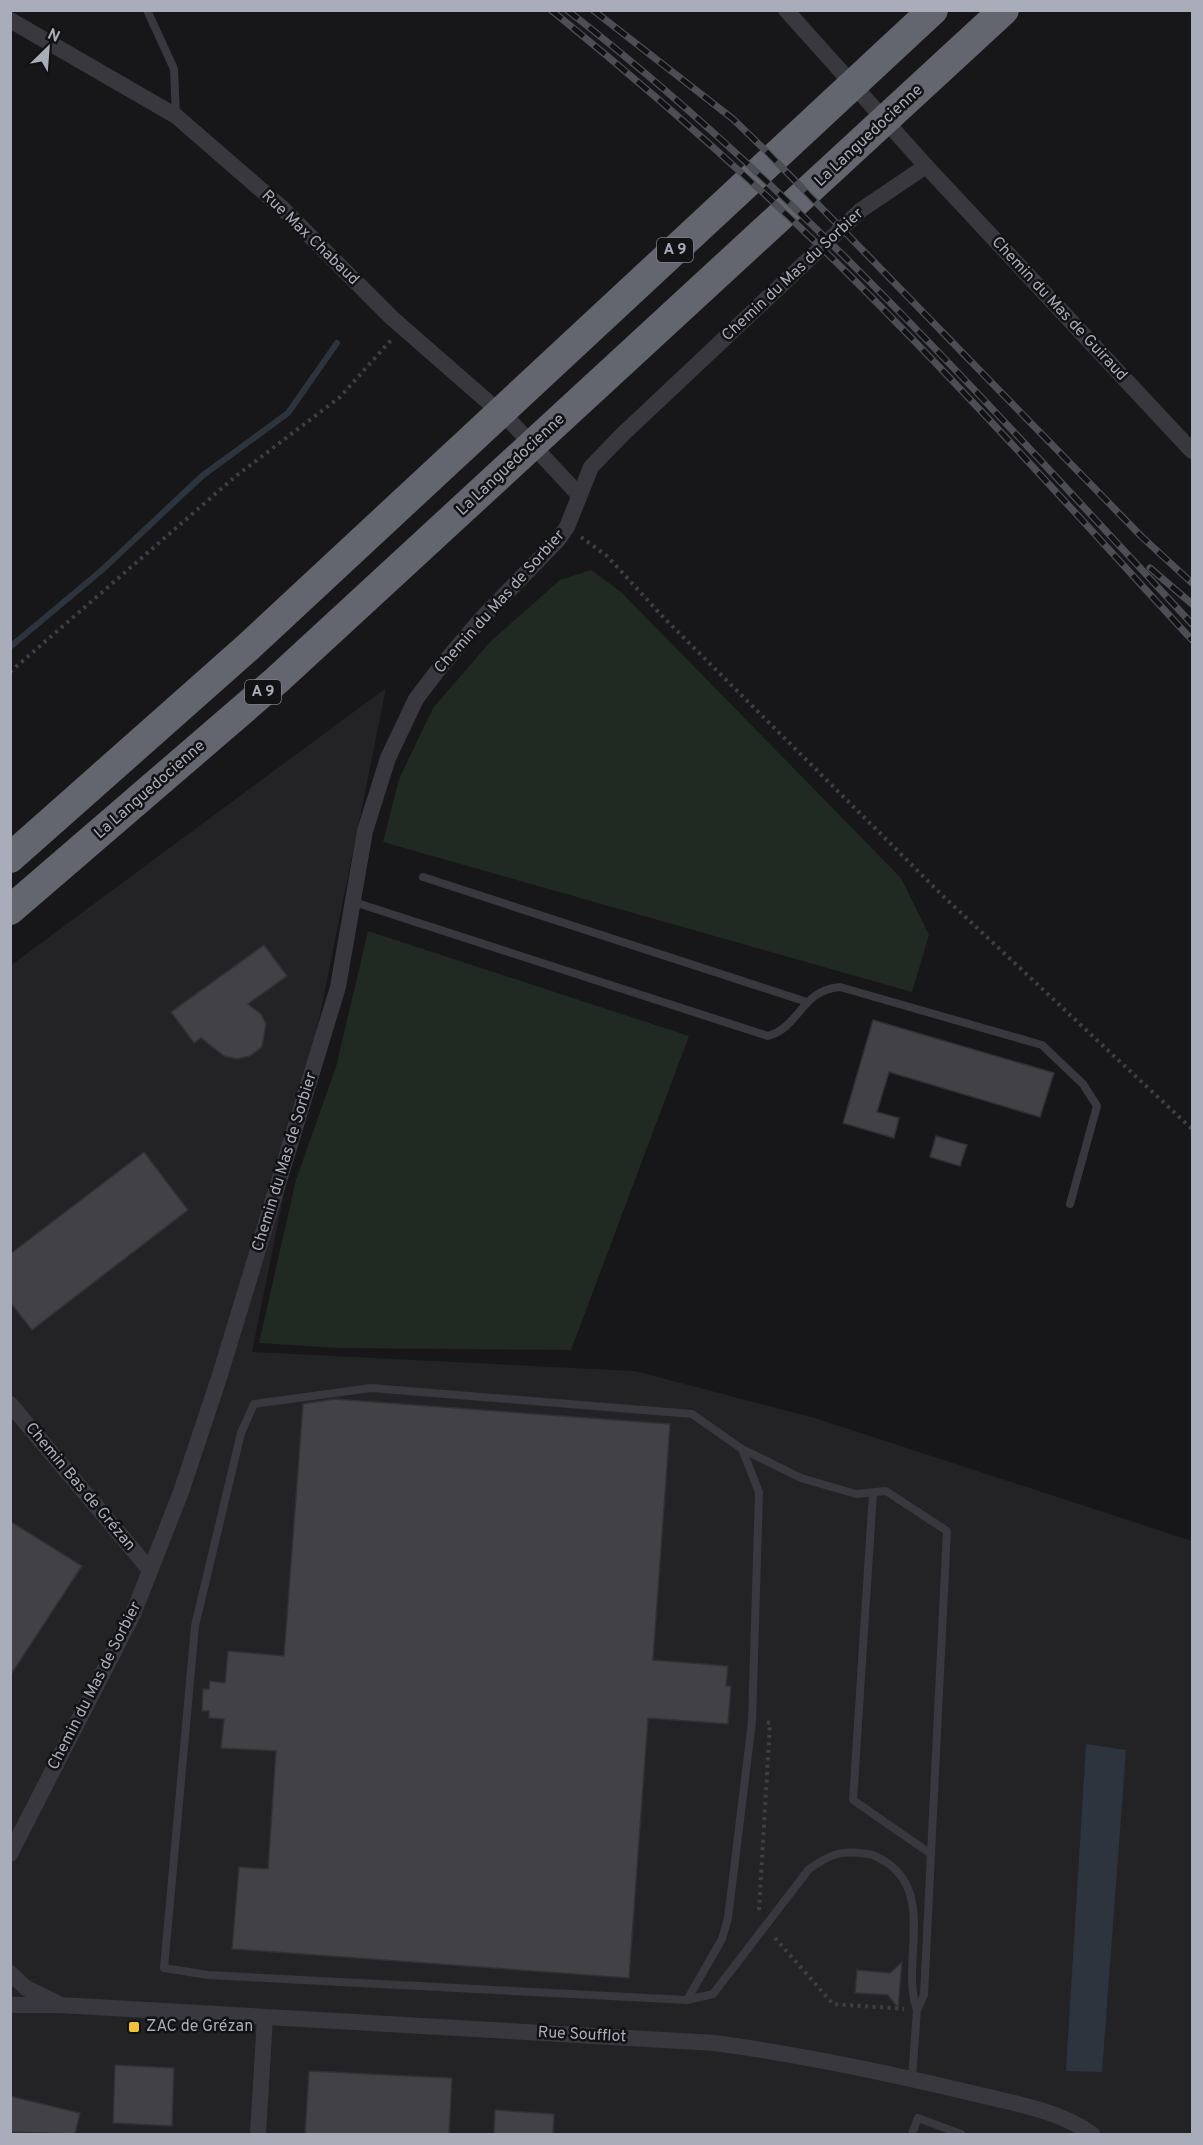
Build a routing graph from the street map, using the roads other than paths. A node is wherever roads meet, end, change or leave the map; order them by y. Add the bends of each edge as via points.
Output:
1 (147, 10) edge
2 (786, 10) edge
3 (933, 10) edge
4 (1004, 10) edge
5 (10, 20) edge
6 (176, 116) junction
7 (926, 166) junction
8 (1192, 452) edge
9 (579, 495) junction
10 (10, 858) edge
11 (423, 877) dead end
12 (354, 902) junction
13 (10, 910) edge
14 (807, 1002) junction
15 (1070, 1204) dead end
16 (10, 1404) edge
17 (742, 1449) junction
18 (873, 1492) junction
19 (150, 1570) junction
20 (10, 1854) edge
21 (931, 1854) junction
22 (10, 1973) edge
23 (687, 2000) junction
24 (10, 2005) edge
25 (60, 2005) junction
26 (917, 2010) junction
27 (265, 2017) junction
28 (912, 2078) junction
29 (258, 2134) edge
30 (912, 2134) edge
31 (961, 2134) edge
32 (1092, 2134) edge

1 - 6 lane via 174,69
2 - 7 street
3 - 10 highway, A 9 via 247,648
4 - 13 highway, La Languedocienne / A 9 via 277,680
5 - 6 street, Rue Max Chabaud
6 - 9 street, Rue Max Chabaud via 281,207 402,328 510,421
7 - 8 street, Chemin du Mas de Guiraud
7 - 9 street, Chemin du Mas du Sorbier via 861,210 623,434 591,467
9 - 12 street, Chemin du Mas de Sorbier via 567,527 549,550 462,641 417,699 375,794
11 - 14 lane
12 - 14 lane via 768,1036 787,1026
12 - 19 street, Chemin du Mas de Sorbier via 338,987 310,1084 204,1422
14 - 15 lane via 825,988 840,987 1042,1045 1083,1084 1097,1106
16 - 19 street, Chemin Bas de Grézan
17 - 18 lane via 801,1478 856,1494
17 - 23 lane via 759,1492 752,1722 728,1918 722,1939
17 - 23 lane via 693,1414 371,1388 254,1404 241,1433 195,1626 164,1968 208,1975
18 - 21 lane via 853,1800
18 - 21 lane via 886,1491 947,1531
19 - 20 street, Chemin du Mas de Sorbier via 105,1673
21 - 26 lane via 924,1995
22 - 25 street, Rue Soufflot via 26,1988
23 - 26 lane via 713,1994 809,1869 826,1857 847,1850 874,1855 908,1885 915,1936 912,1997
24 - 25 street, Rue Soufflot
25 - 27 street, Rue Soufflot
26 - 28 lane
27 - 28 street, Rue Soufflot via 715,2043 810,2056
27 - 29 street
28 - 32 street, Rue Soufflot via 1044,2111
30 - 31 lane via 918,2118

